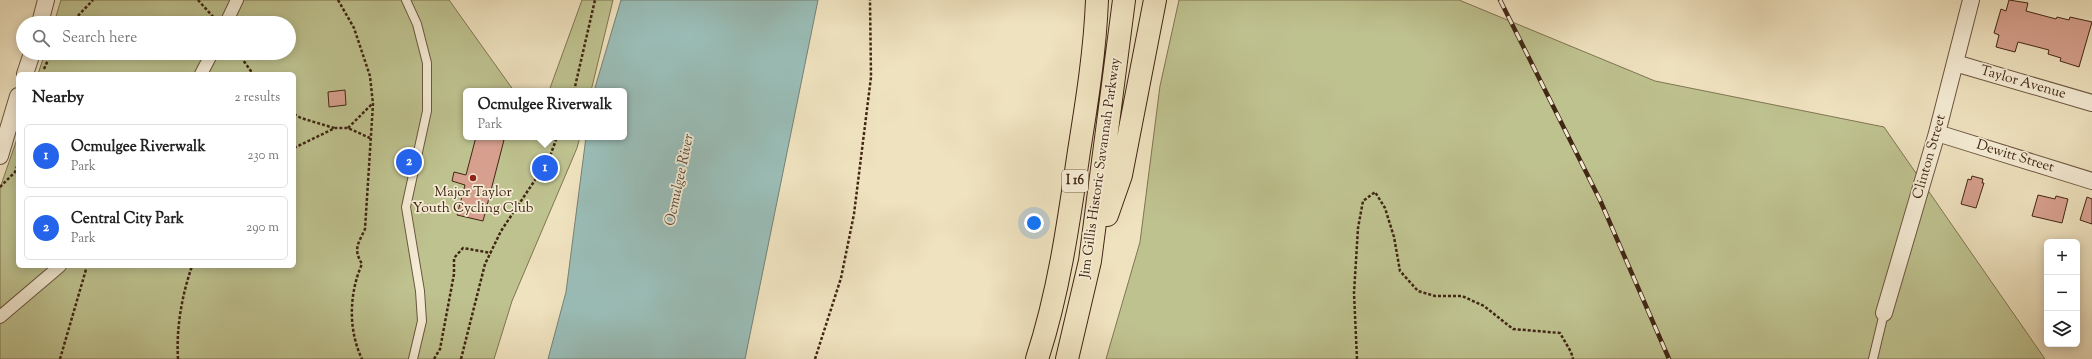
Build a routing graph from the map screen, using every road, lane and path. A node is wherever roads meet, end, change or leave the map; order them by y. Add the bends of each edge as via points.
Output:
1 (46, 0) edge
2 (93, 0) edge
3 (198, 0) edge
4 (237, 0) edge
5 (338, 0) edge
6 (406, 0) edge
7 (595, 0) edge
8 (870, 0) edge
9 (1097, 0) edge
10 (1124, 0) edge
11 (1155, 0) edge
12 (1970, 0) edge
13 (42, 16) edge
14 (77, 16) edge
15 (212, 16) edge
16 (229, 16) edge
17 (30, 60) edge
18 (48, 60) edge
19 (208, 60) edge
20 (243, 60) edge
21 (1955, 63) junction
22 (26, 72) edge
23 (43, 72) dead end
24 (202, 72) edge
25 (252, 72) edge
26 (575, 88) edge
27 (16, 103) edge
28 (2092, 103) edge
29 (373, 104) junction
30 (296, 115) edge
31 (335, 128) junction
32 (348, 128) junction
33 (1937, 133) junction
34 (370, 138) junction
35 (556, 140) edge
36 (296, 147) edge
37 (0, 156) edge
38 (16, 169) edge
39 (2092, 181) edge
40 (0, 187) edge
41 (491, 253) junction
42 (1090, 261) junction
43 (58, 268) edge
44 (86, 268) edge
45 (191, 268) edge
46 (1884, 313) joint
47 (0, 317) edge
48 (60, 359) edge
49 (178, 359) edge
50 (362, 359) edge
51 (413, 359) edge
52 (434, 359) edge
53 (461, 359) edge
54 (815, 359) edge
55 (1037, 359) edge
56 (1067, 359) edge
57 (1357, 359) edge
58 (1573, 359) edge
59 (1873, 359) edge

1 - 13 street
2 - 14 path
3 - 15 path
4 - 16 street
5 - 29 path via 354,28 370,76
6 - 51 lane via 417,24 427,63 427,111 406,207 420,290 422,320
7 - 26 path
8 - 54 path via 870,77 854,214 841,278
9 - 55 highway, Jim Gillis Historic Savannah Parkway / I 16 via 1095,41 1071,211 1046,332
10 - 42 highway, Jim Gillis Historic Savannah Parkway / I 16
11 - 42 highway via 1120,174
12 - 21 street, Clinton Street
17 - 22 street
18 - 23 path
19 - 24 street
20 - 25 path
21 - 28 street, Taylor Avenue
21 - 33 street, Clinton Street
27 - 37 street
29 - 32 path
29 - 34 path
30 - 31 path
31 - 32 path
31 - 36 path
32 - 34 path
33 - 39 street, Dewitt Street
33 - 46 street, Clinton Street
34 - 50 path via 365,229 357,247 357,255 362,264 356,278 352,305 353,329
35 - 41 path via 550,159 501,231
38 - 40 path
41 - 52 path via 463,248 454,258 454,274 440,349
41 - 53 path via 485,264
42 - 56 highway, Jim Gillis Historic Savannah Parkway / I 16
43 - 47 street
44 - 48 path
45 - 49 path via 185,285 180,318
46 - 59 lane
57 - 58 path via 1354,293 1358,228 1363,201 1375,192 1385,208 1394,237 1400,272 1418,291 1435,296 1462,296 1484,306 1513,329 1560,333

